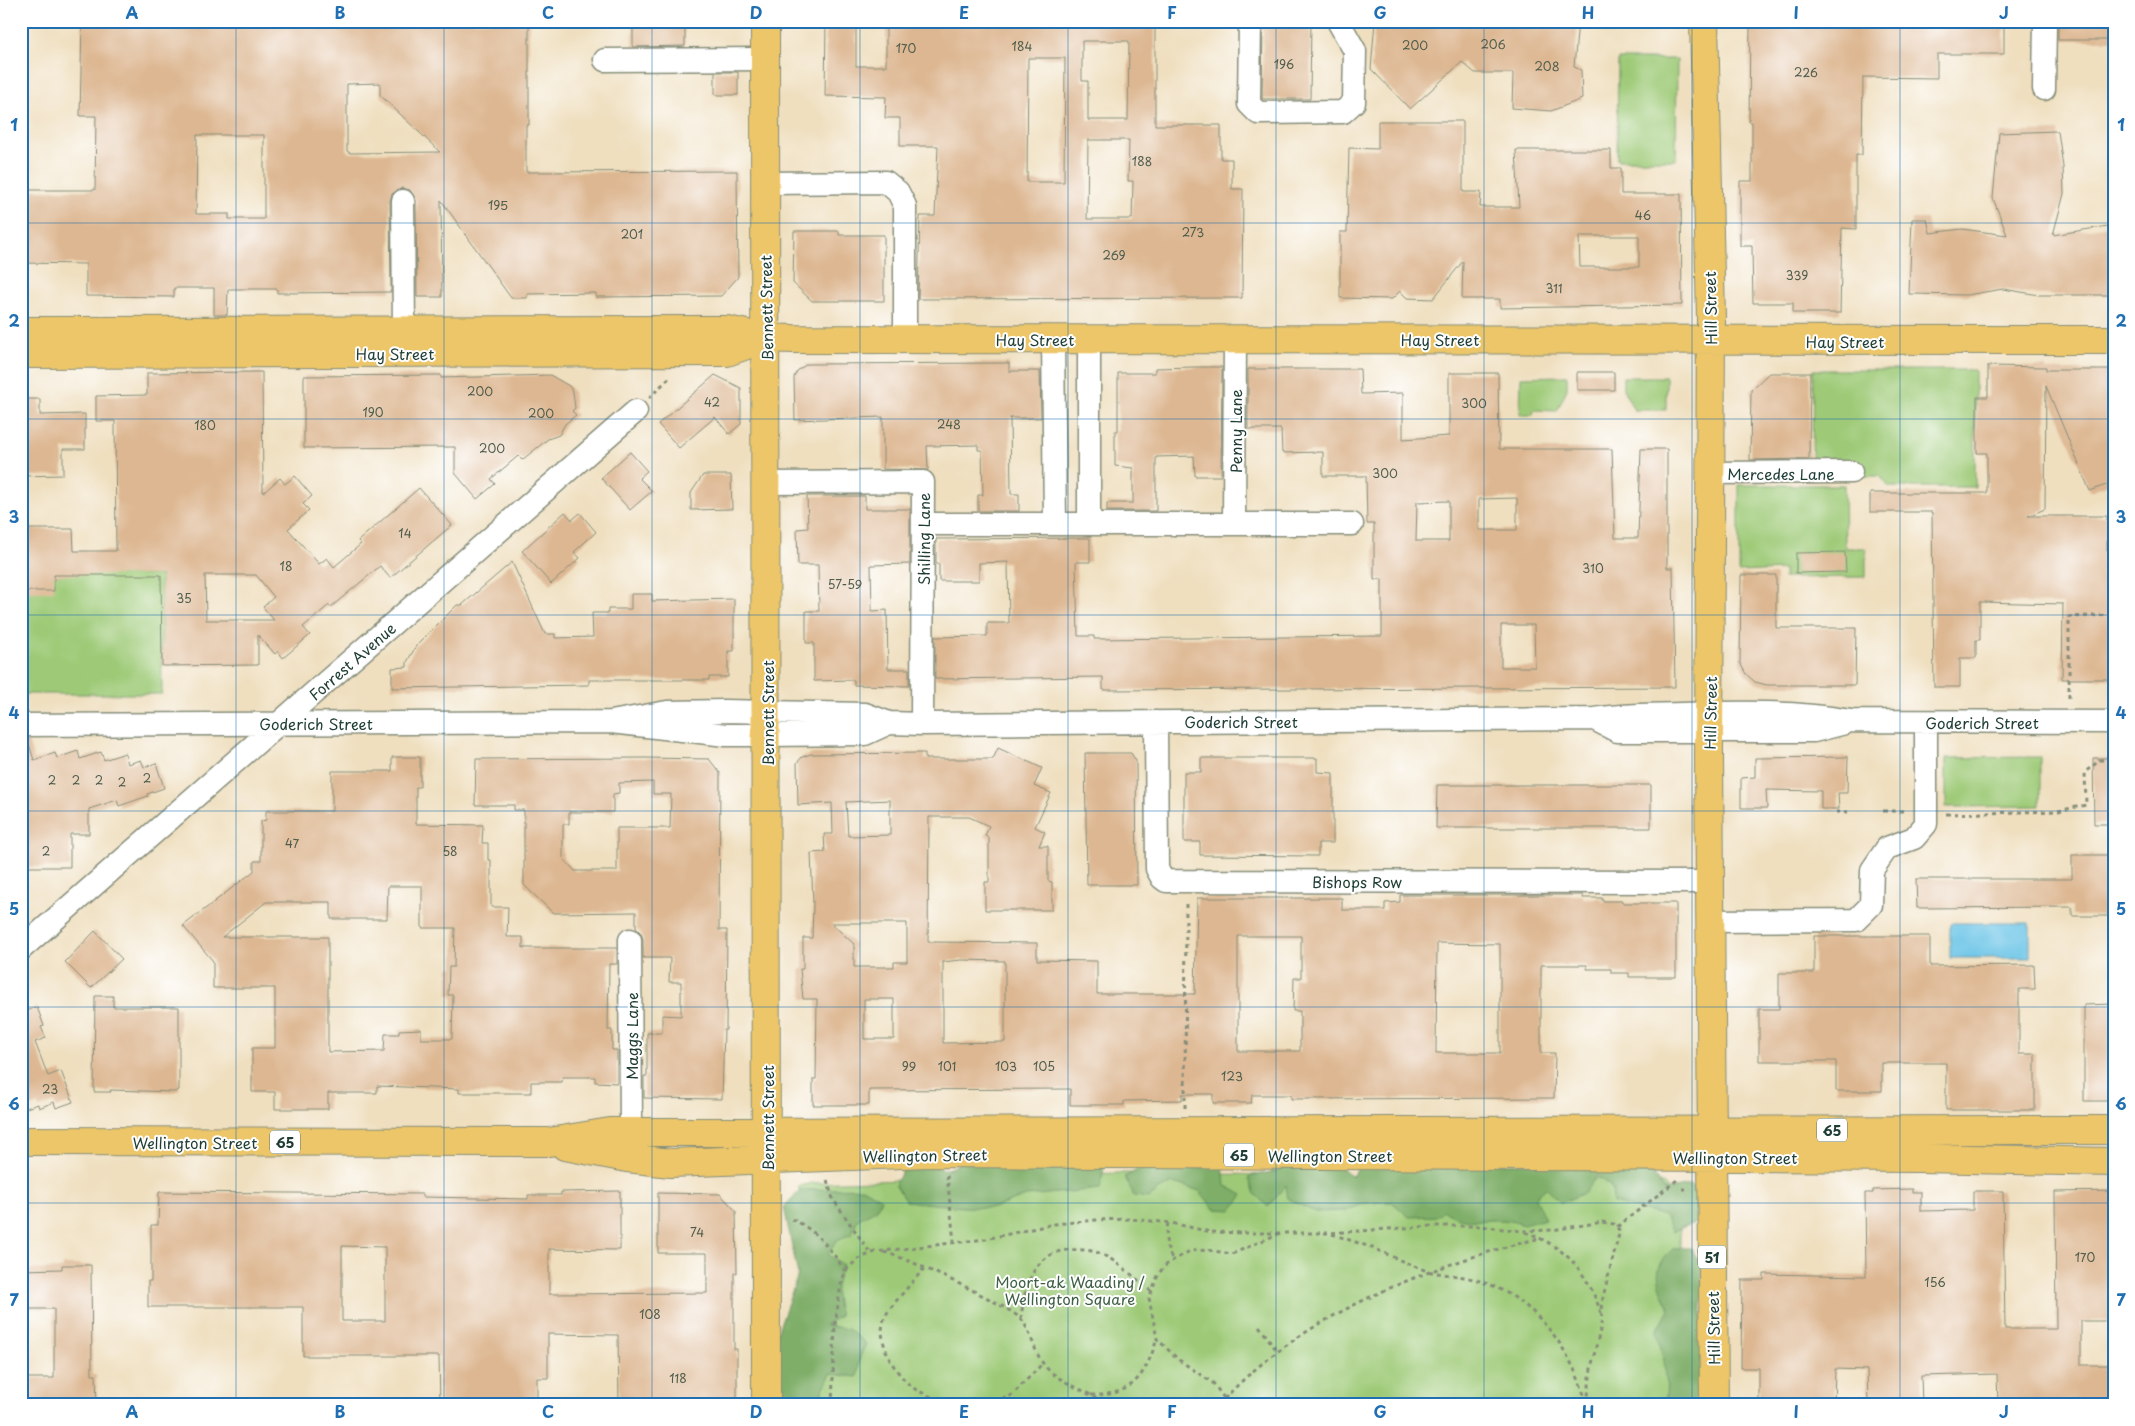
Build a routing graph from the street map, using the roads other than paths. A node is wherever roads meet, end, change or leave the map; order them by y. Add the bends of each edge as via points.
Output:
1 (765, 21) edge
2 (1250, 21) edge
3 (1338, 21) edge
4 (1704, 21) edge
5 (2045, 21) edge
6 (765, 59) junction
7 (605, 60) dead end
8 (2044, 89) dead end
9 (765, 183) junction
10 (403, 201) dead end
11 (21, 331) edge
12 (404, 332) junction
13 (766, 338) junction
14 (905, 338) junction
15 (1054, 338) junction
16 (1089, 339) junction
17 (1235, 339) junction
18 (1710, 340) junction
19 (2114, 340) edge
20 (21, 354) edge
21 (636, 411) road end
22 (1852, 472) dead end
23 (1710, 473) junction
24 (765, 483) junction
25 (923, 524) junction
26 (1055, 524) junction
27 (1089, 524) junction
28 (1234, 524) junction
29 (1352, 524) dead end
30 (282, 722) junction
31 (1156, 722) junction
32 (1710, 722) junction
33 (1926, 722) junction
34 (2114, 722) edge
35 (767, 724) junction
36 (922, 724) junction
37 (21, 725) edge
38 (1710, 882) junction
39 (1710, 921) junction
40 (630, 940) dead end
41 (21, 949) edge
42 (1711, 1130) junction
43 (2114, 1130) edge
44 (767, 1131) junction
45 (631, 1132) junction
46 (21, 1142) edge
47 (548, 1142) junction
48 (1711, 1157) junction
49 (767, 1160) junction
50 (2114, 1162) edge
51 (766, 1405) edge
52 (1714, 1405) edge

1 - 6 main road, Bennett Street
2 - 3 street via 1249,104 1258,113 1343,112 1354,102 1355,51
4 - 18 main road, Hill Street
5 - 8 street
6 - 7 street
6 - 9 main road, Bennett Street
9 - 13 main road, Bennett Street
9 - 14 street via 886,182 898,192 905,206
10 - 12 street
11 - 12 main road, Hay Street
12 - 13 main road, Hay Street via 727,330
13 - 14 main road, Hay Street
13 - 20 main road, Hay Street via 727,352
13 - 24 main road, Bennett Street
14 - 15 main road, Hay Street
15 - 16 main road, Hay Street
15 - 26 street
16 - 17 main road, Hay Street
16 - 27 street
17 - 18 main road, Hay Street
17 - 28 street, Penny Lane
18 - 19 main road, Hay Street
18 - 23 main road, Hill Street
21 - 30 street, Forrest Avenue
22 - 23 street, Mercedes Lane
23 - 32 main road, Hill Street
24 - 25 street, Shilling Lane via 923,482
24 - 35 main road, Bennett Street
25 - 26 street
25 - 36 street, Shilling Lane
26 - 27 street
27 - 28 street
28 - 29 street
30 - 35 street, Goderich Street via 611,722 706,733
30 - 37 street, Goderich Street
30 - 41 street, Forrest Avenue
31 - 32 street, Goderich Street via 1594,719 1617,731
31 - 36 street, Goderich Street
31 - 38 street, Bishops Row via 1156,870 1166,881
32 - 33 street, Goderich Street via 1814,731 1851,722
32 - 38 main road, Hill Street
33 - 34 street, Goderich Street
33 - 39 street via 1926,824 1914,838 1887,848 1872,870 1871,905 1856,920
35 - 36 street, Goderich Street via 864,734 889,723
35 - 44 main road, Bennett Street
38 - 39 main road, Hill Street
39 - 42 main road, Hill Street
40 - 45 street, Maggs Lane
42 - 43 main road, Wellington Street / 65
42 - 44 main road, Wellington Street / 65
42 - 48 main road, Hill Street
44 - 45 main road, Wellington Street / 65
44 - 49 main road, Bennett Street
45 - 47 main road, Wellington Street / 65 via 610,1132
46 - 47 main road, Wellington Street / 65
47 - 49 main road, Wellington Street / 65 via 655,1162
48 - 49 main road, Wellington Street / 65 via 929,1153
48 - 50 main road, Wellington Street / 65
48 - 52 main road, Hill Street / 51
49 - 51 main road, Bennett Street

